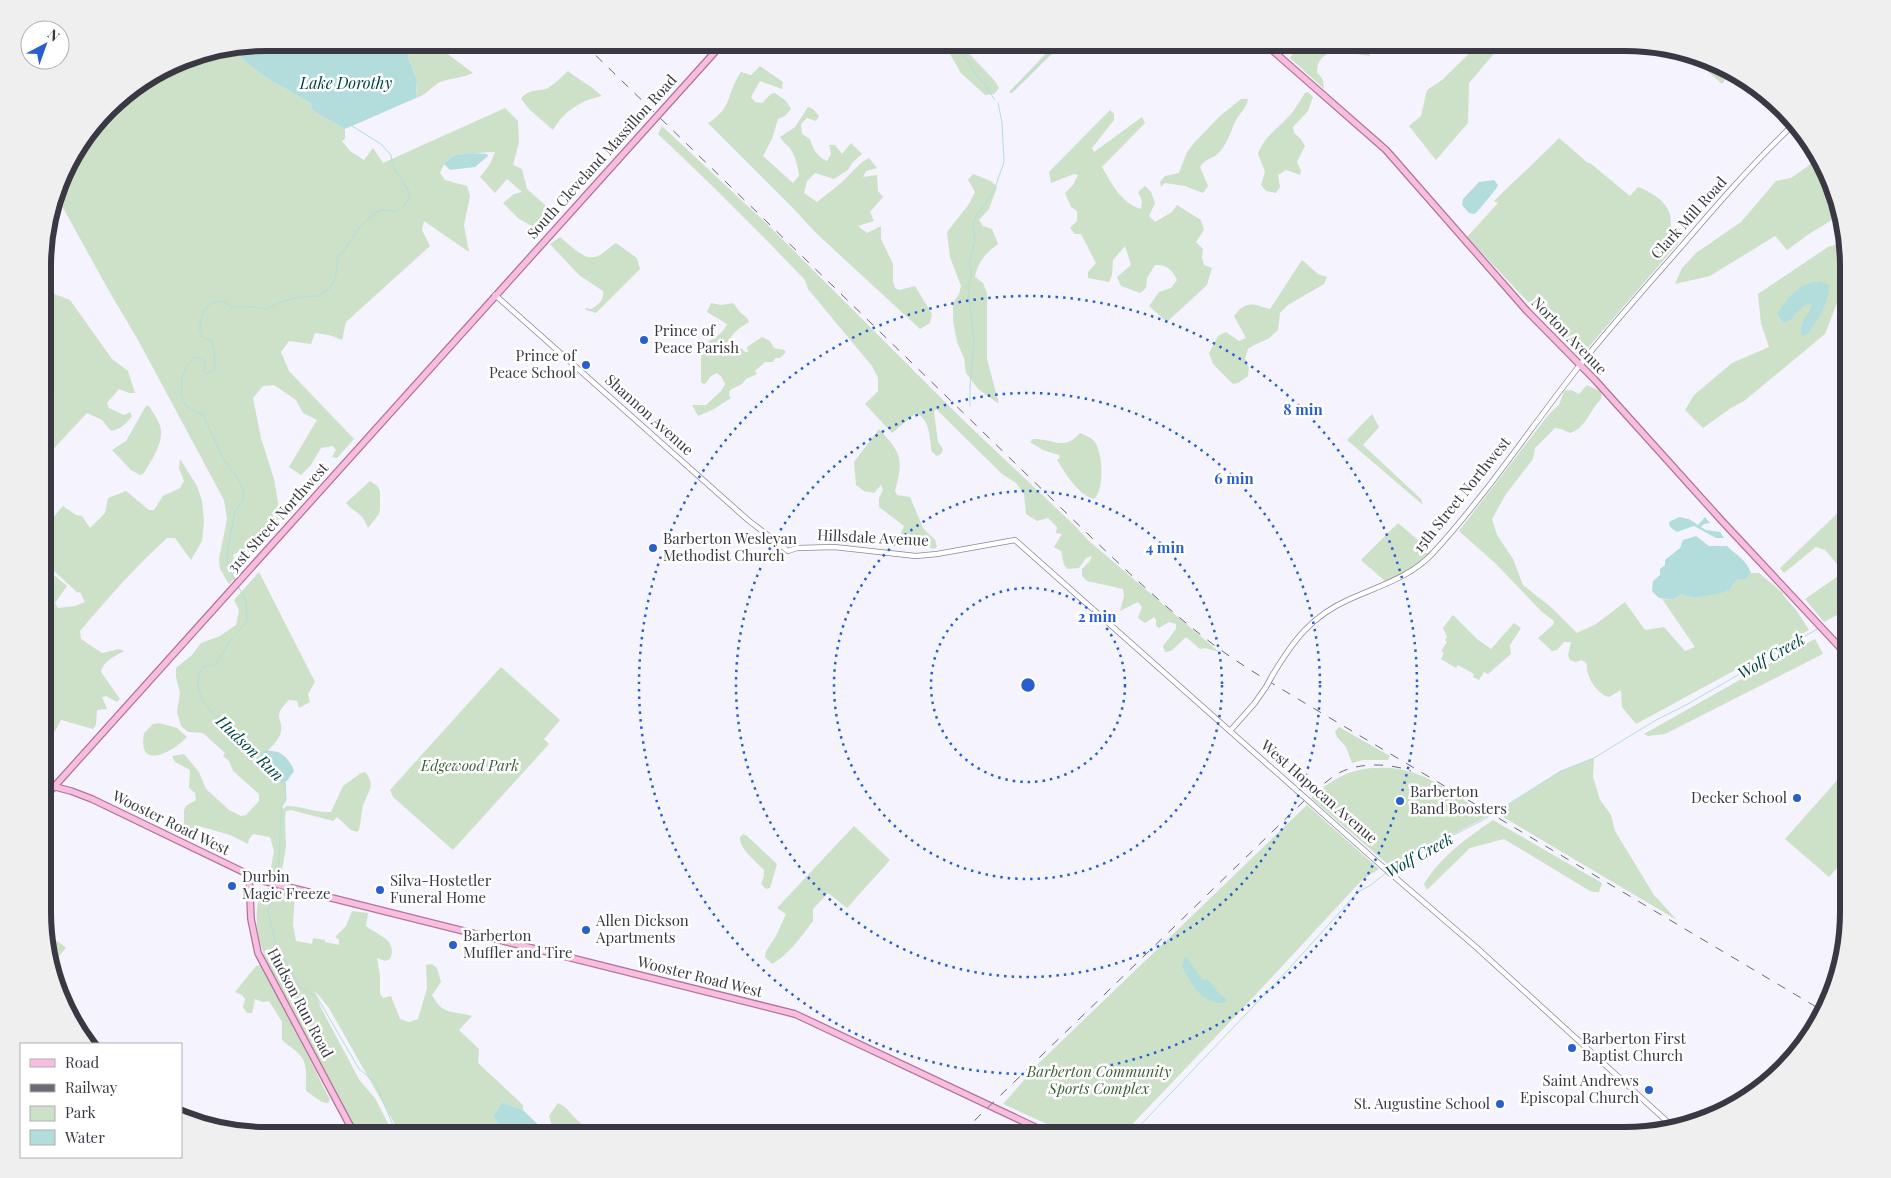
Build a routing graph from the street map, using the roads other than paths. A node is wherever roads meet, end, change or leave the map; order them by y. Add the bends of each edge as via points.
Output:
1 (715, 51) edge
2 (1274, 51) edge
3 (1789, 129) edge
4 (520, 267) joint
5 (495, 295) junction
6 (1609, 330) joint
7 (1580, 365) junction
8 (1015, 540) joint
9 (788, 551) joint
10 (1840, 648) edge
11 (1230, 731) junction
12 (51, 786) edge
13 (54, 787) junction
14 (51, 790) edge
15 (248, 874) junction
16 (1668, 1123) edge
17 (350, 1127) edge
18 (1035, 1127) edge

1 - 4 main road, South Cleveland Massillon Road
2 - 7 main road, Norton Avenue via 1386,150 1526,311
3 - 6 street, Clark Mill Road via 1714,208
4 - 5 main road, 31st Street Northwest
5 - 9 street, Shannon Avenue via 748,520
5 - 13 main road, 31st Street Northwest
6 - 7 street, 15th Street Northwest
7 - 10 main road, Norton Avenue
7 - 11 street, 15th Street Northwest, bridge via 1468,512 1426,560 1410,572 1326,612 1292,644 1254,704
8 - 9 street, Hillsdale Avenue via 916,556 834,547
8 - 11 street, West Hopocan Avenue
11 - 16 street, West Hopocan Avenue via 1497,966
12 - 13 main road, Wooster Road West
13 - 14 main road, 31st Street Northwest
13 - 15 main road, Wooster Road West via 82,795
15 - 17 main road, Hudson Run Road via 251,919 258,953
15 - 18 main road, Wooster Road West via 269,882 794,1014

